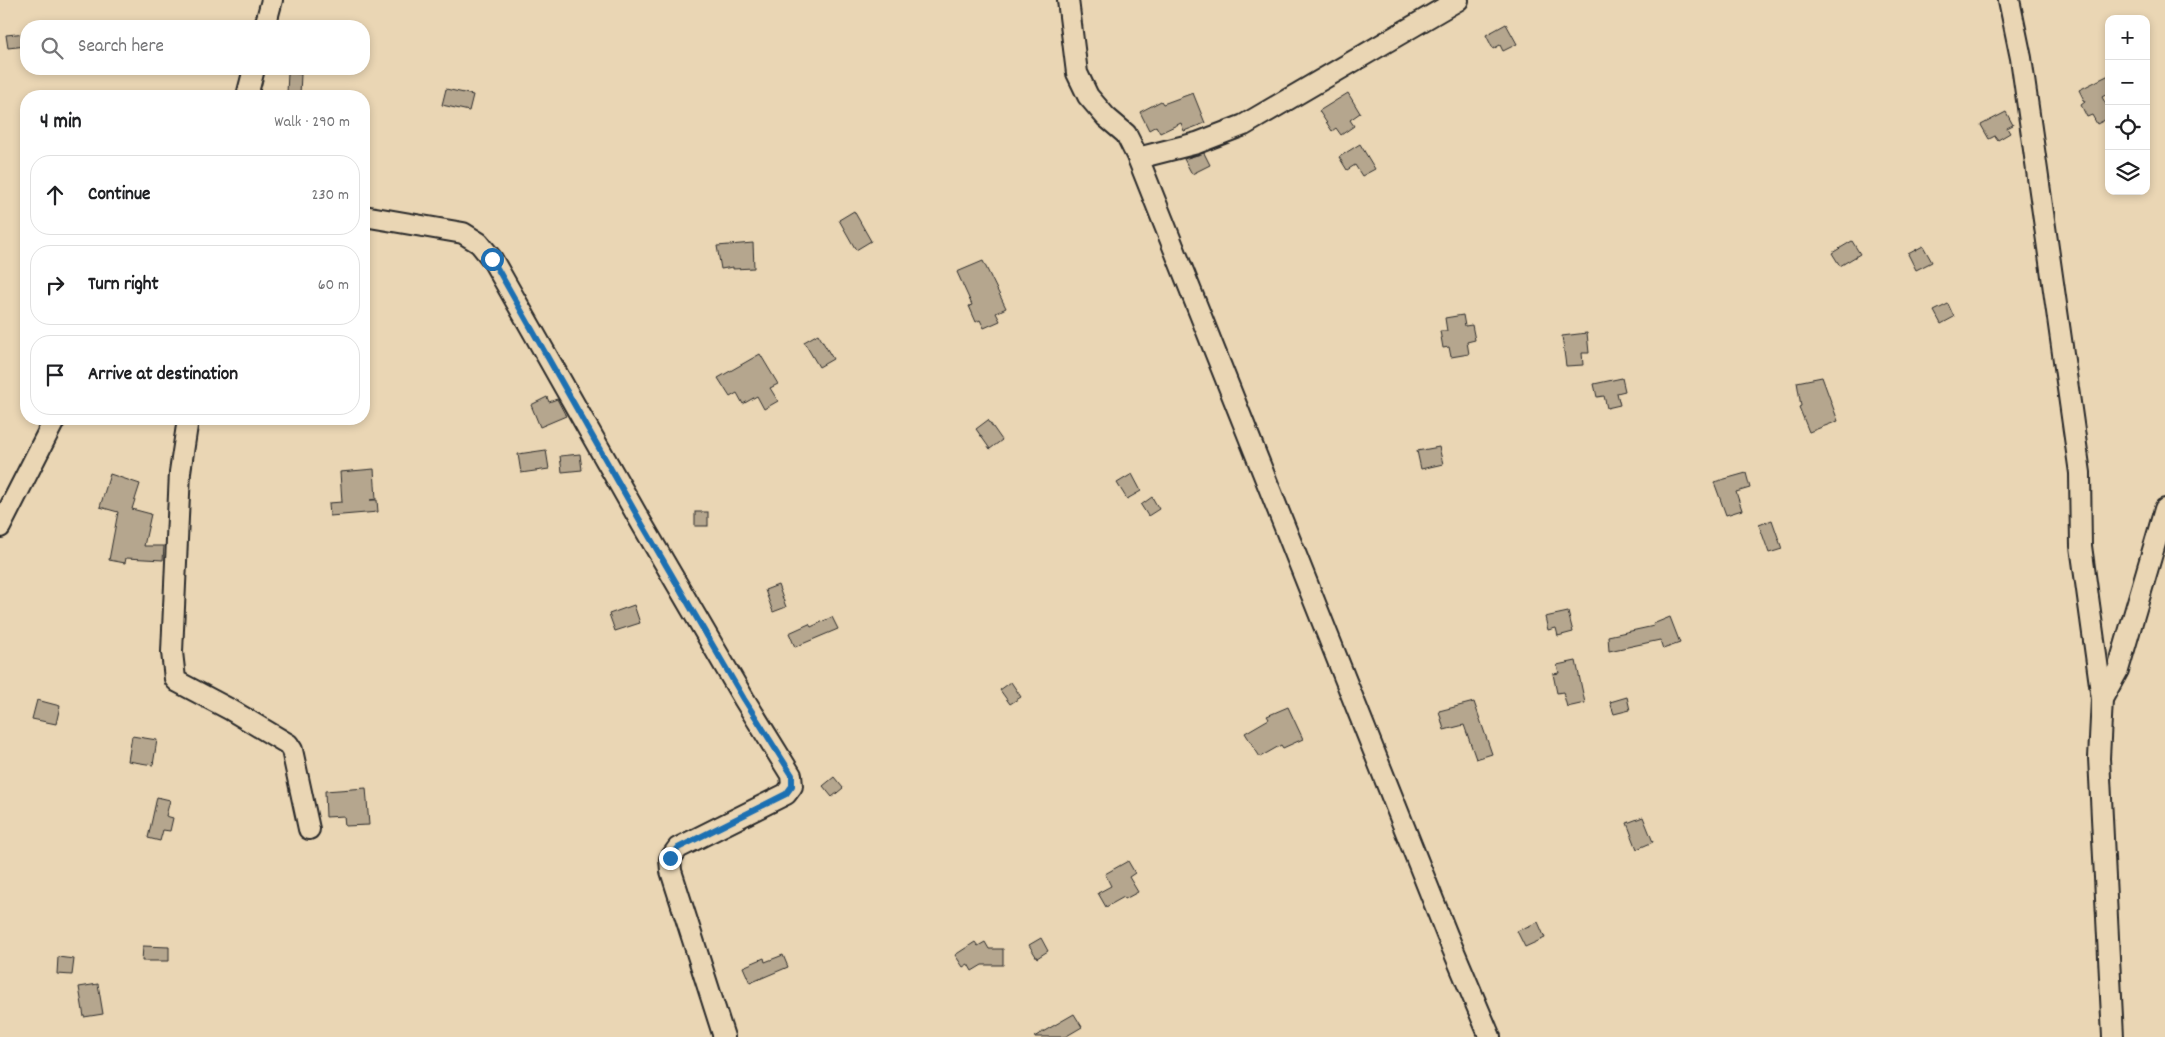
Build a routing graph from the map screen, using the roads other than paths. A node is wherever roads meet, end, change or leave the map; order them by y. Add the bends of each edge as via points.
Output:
1 (272, 0) edge
2 (1068, 0) edge
3 (1458, 0) edge
4 (2009, 0) edge
5 (267, 20) edge
6 (252, 75) edge
7 (249, 90) edge
8 (1138, 158) junction
9 (370, 217) edge
10 (52, 425) edge
11 (187, 425) edge
12 (2165, 509) edge
13 (0, 526) edge
14 (2102, 699) junction
15 (309, 829) dead end
16 (724, 1037) edge
17 (1490, 1037) edge
18 (2113, 1037) edge

1 - 5 street
2 - 8 street via 1077,73 1088,96 1126,134
3 - 8 street via 1244,124 1197,143
4 - 14 street via 2021,58 2080,473 2082,546
6 - 7 street
8 - 17 street
9 - 16 street via 463,232 479,243 492,259 642,524 792,775 792,786 786,794 678,848 670,858 671,871
10 - 13 street
11 - 15 street via 180,482 172,652 175,679 288,744
12 - 14 street via 2118,670
14 - 18 street via 2099,758

